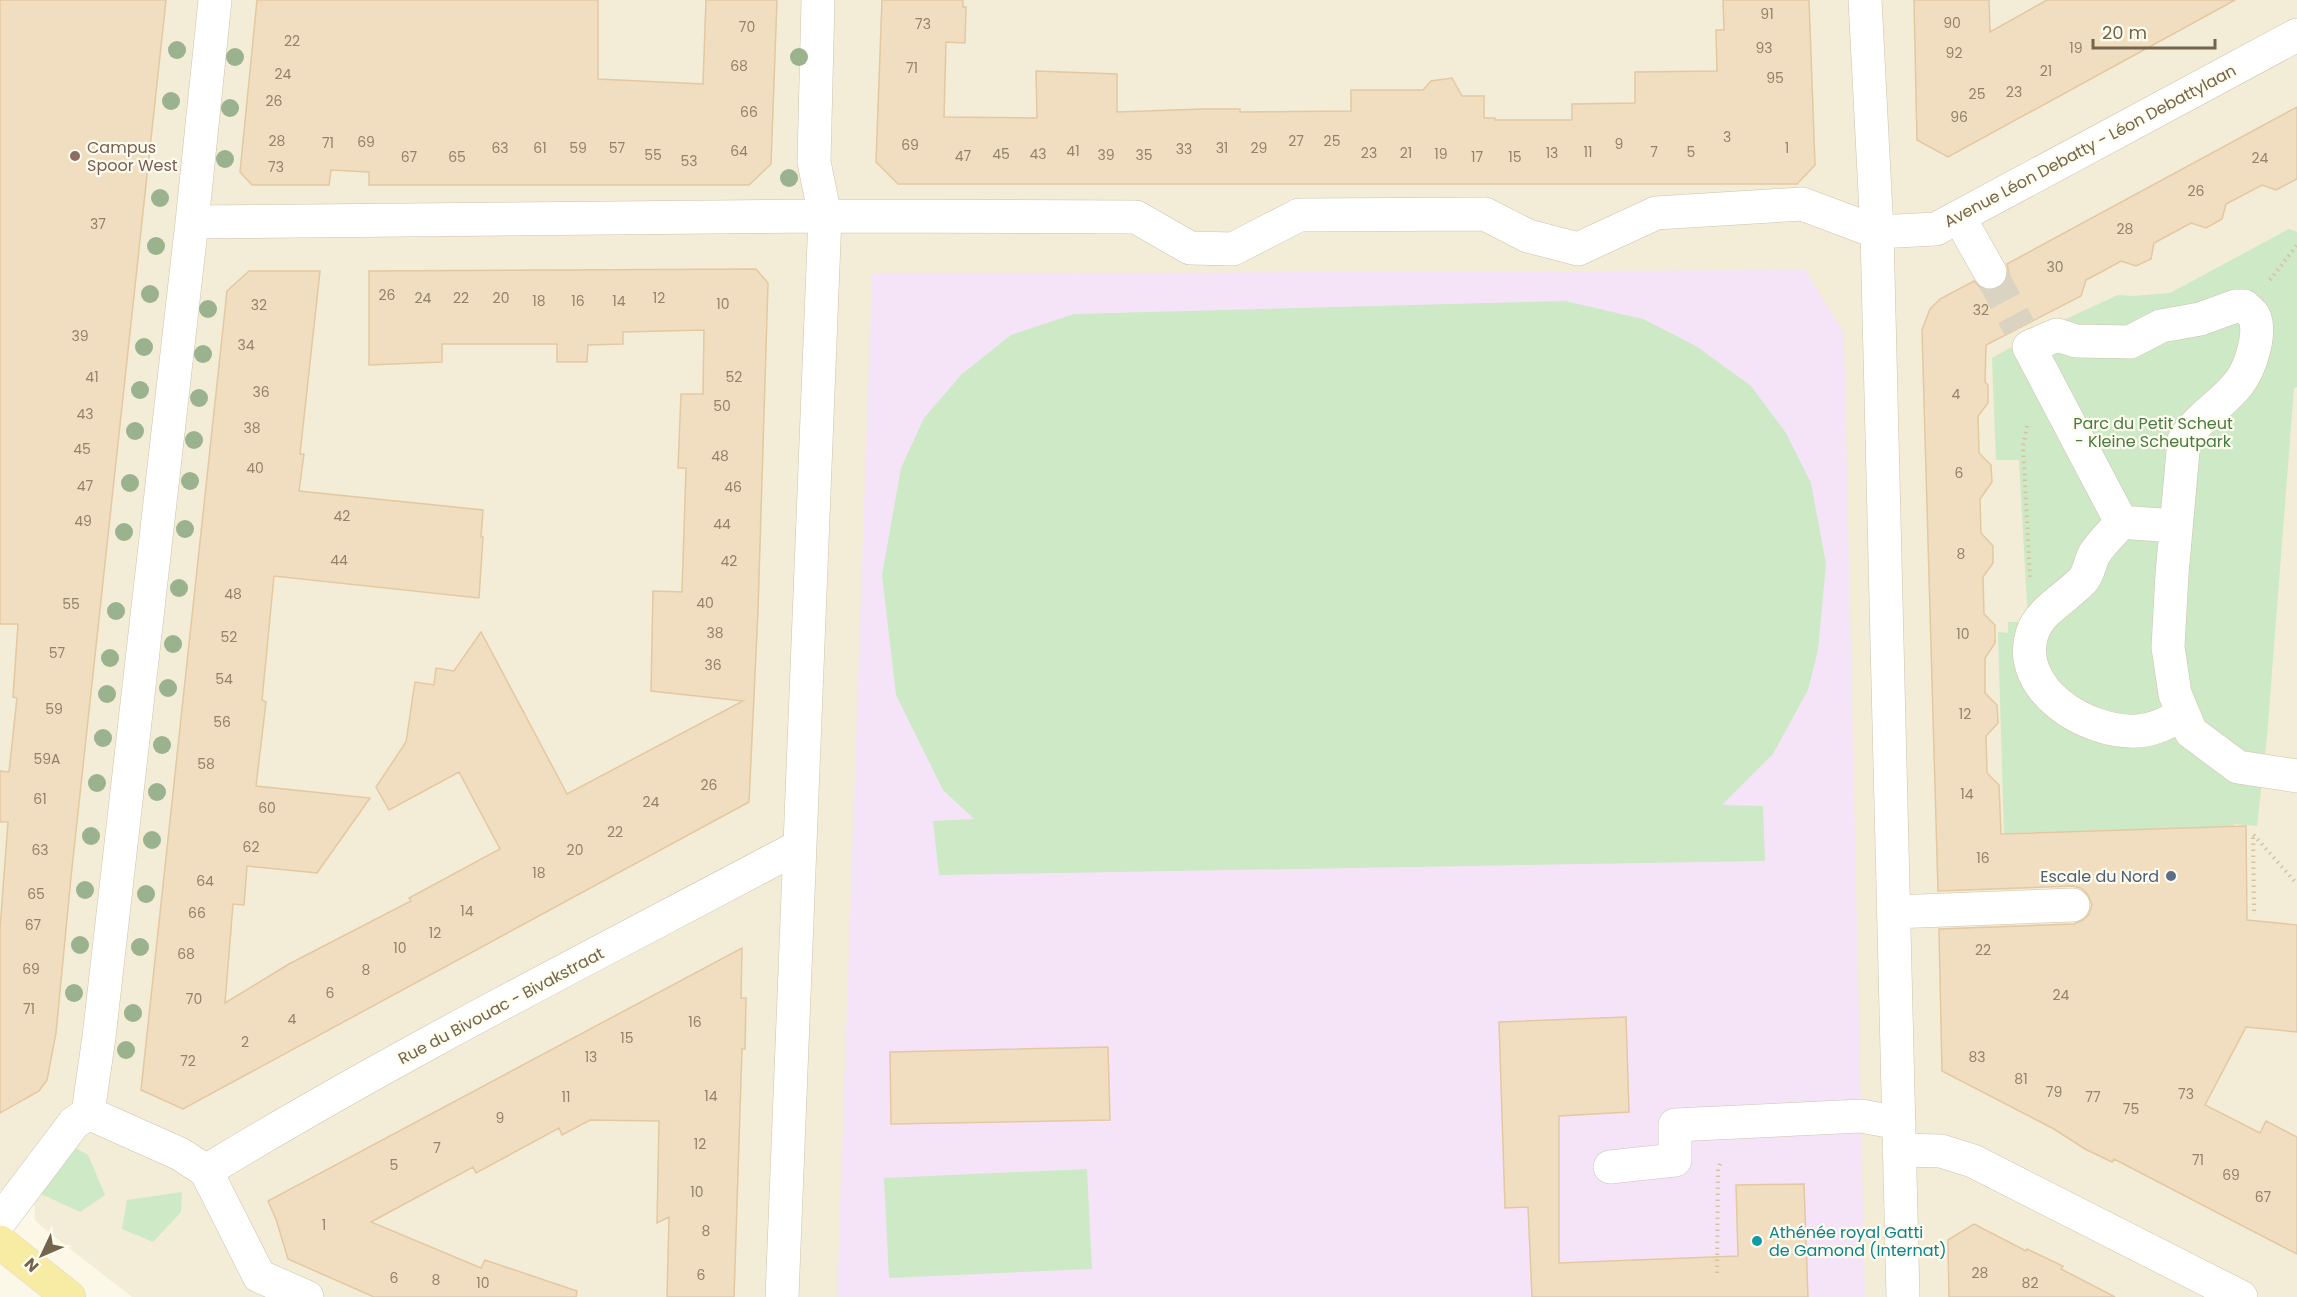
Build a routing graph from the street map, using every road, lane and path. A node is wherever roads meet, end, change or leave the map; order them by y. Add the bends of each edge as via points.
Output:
1 (214, 0) edge
2 (818, 0) edge
3 (1865, 0) edge
4 (2297, 35) edge
5 (825, 216) junction
6 (1959, 217) junction
7 (192, 222) junction
8 (1877, 232) junction
9 (1990, 272) tunnel mouth
10 (2053, 393) junction
11 (2119, 522) junction
12 (2176, 526) junction
13 (2033, 631) junction
14 (2183, 714) junction
15 (2297, 776) edge
16 (800, 846) junction
17 (2297, 884) edge
18 (2073, 905) dead end
19 (2254, 911) dead end
20 (1893, 912) junction
21 (88, 1113) junction
22 (1899, 1137) junction
23 (1722, 1159) dead end
24 (1610, 1167) dead end
25 (206, 1171) junction
26 (0, 1221) edge
27 (0, 1242) edge
28 (1717, 1274) dead end
29 (69, 1297) edge
30 (308, 1297) edge
31 (782, 1297) edge
32 (1903, 1297) edge
33 (2241, 1297) edge

1 - 7 street
2 - 5 street via 814,162
3 - 8 street
4 - 6 street, Avenue Léon Debatty - Léon Debattylaan
5 - 7 street
5 - 8 street via 1136,218 1190,248 1233,249 1299,215 1485,214 1528,237 1578,249 1656,213 1802,204
5 - 16 street
6 - 8 street, Avenue Léon Debatty - Léon Debattylaan via 1936,229
6 - 9 street
7 - 21 street
8 - 20 street
10 - 11 street
10 - 12 street via 2024,337 2057,335 2076,341 2130,342 2161,326 2200,319 2236,306 2244,306 2253,315 2257,333 2240,382 2184,440
10 - 13 path via 2032,410 2024,435
11 - 12 street
11 - 13 street via 2095,554 2088,575 2042,617
12 - 14 street via 2168,647 2175,694
13 - 14 street via 2030,661 2038,677 2047,693 2077,717 2092,724 2135,732 2157,728
14 - 15 street via 2191,732 2238,767
16 - 25 street, Rue du Bivouac - Bivakstraat via 457,1029
16 - 31 street
17 - 19 path via 2253,834
18 - 20 street
20 - 22 street
21 - 25 street via 180,1154
21 - 26 street via 74,1124
22 - 24 street via 1861,1116 1675,1125 1675,1160
22 - 32 street
22 - 33 street via 1973,1161
23 - 28 path via 1718,1169
25 - 30 street via 259,1276
27 - 29 main road

